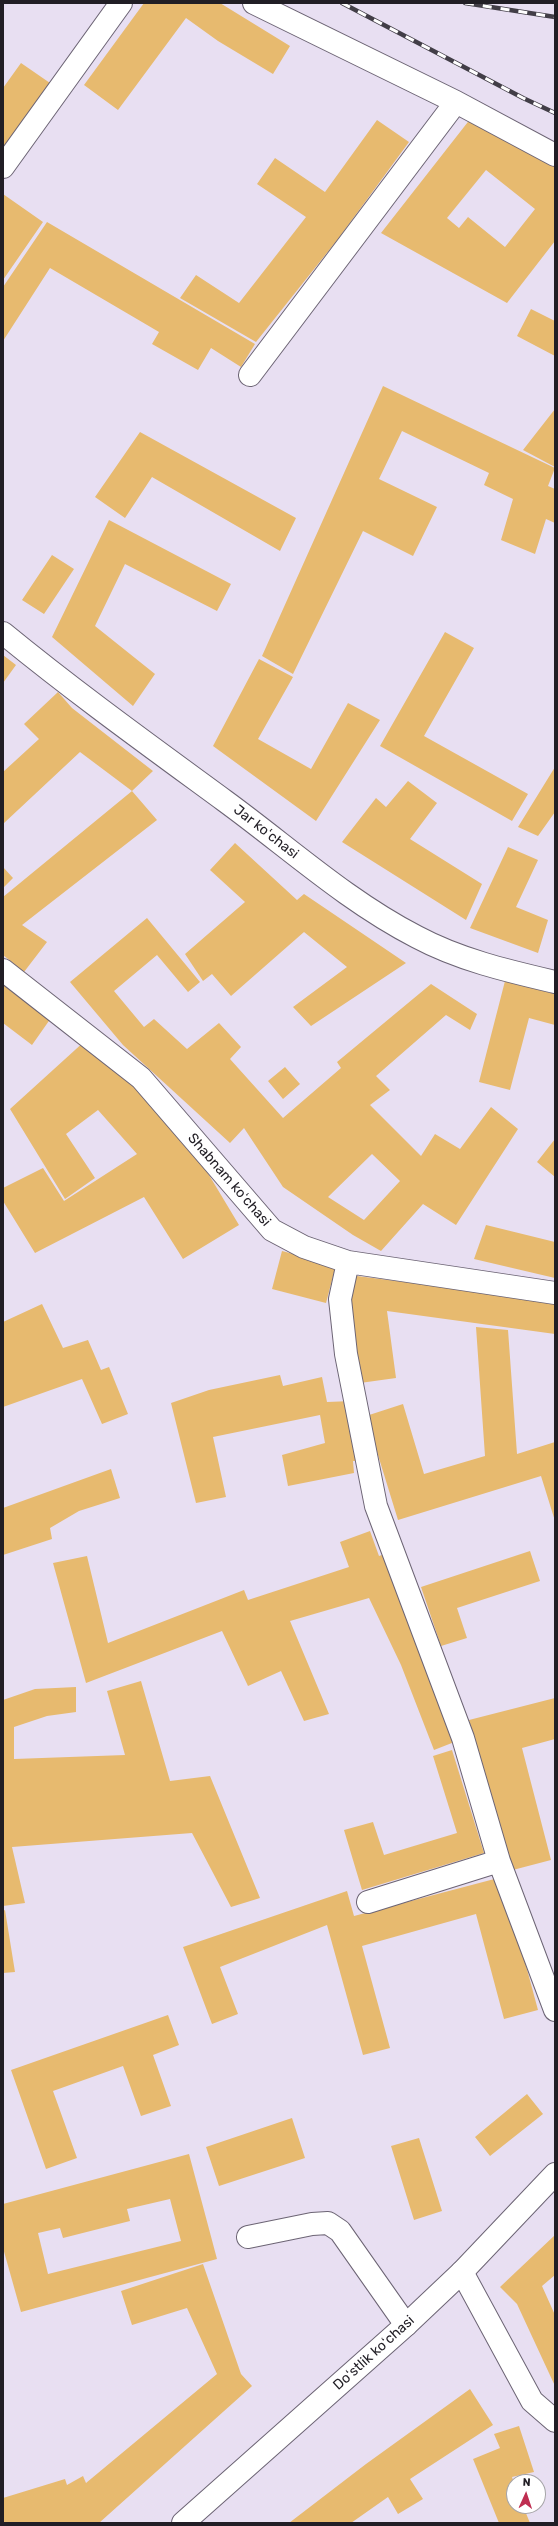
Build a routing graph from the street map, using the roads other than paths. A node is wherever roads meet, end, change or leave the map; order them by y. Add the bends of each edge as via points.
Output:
1 (121, 3) edge
2 (254, 3) edge
3 (456, 102) junction
4 (555, 155) edge
5 (3, 167) edge
6 (250, 375) dead end
7 (3, 633) edge
8 (3, 970) edge
9 (555, 982) edge
10 (348, 1262) junction
11 (555, 1293) edge
12 (500, 1861) junction
13 (368, 1902) dead end
14 (555, 2010) edge
15 (555, 2174) edge
16 (248, 2237) dead end
17 (462, 2272) junction
18 (406, 2325) junction
19 (555, 2420) edge
20 (183, 2523) edge

1 - 5 street
2 - 3 street
3 - 4 street
3 - 6 street
7 - 9 street, Jar koʻchasi via 53,674 344,892 417,937 485,965
8 - 10 street, Shabnam koʻchasi via 140,1078 272,1230 304,1247
10 - 11 street, Shabnam koʻchasi
10 - 12 street via 340,1299 346,1354 376,1506 463,1738
12 - 13 street
12 - 14 street
15 - 17 street, Doʻstlik koʻchasi
16 - 18 street via 328,2223 340,2231
17 - 18 street, Doʻstlik koʻchasi
17 - 19 street via 532,2400
18 - 20 street, Doʻstlik koʻchasi

